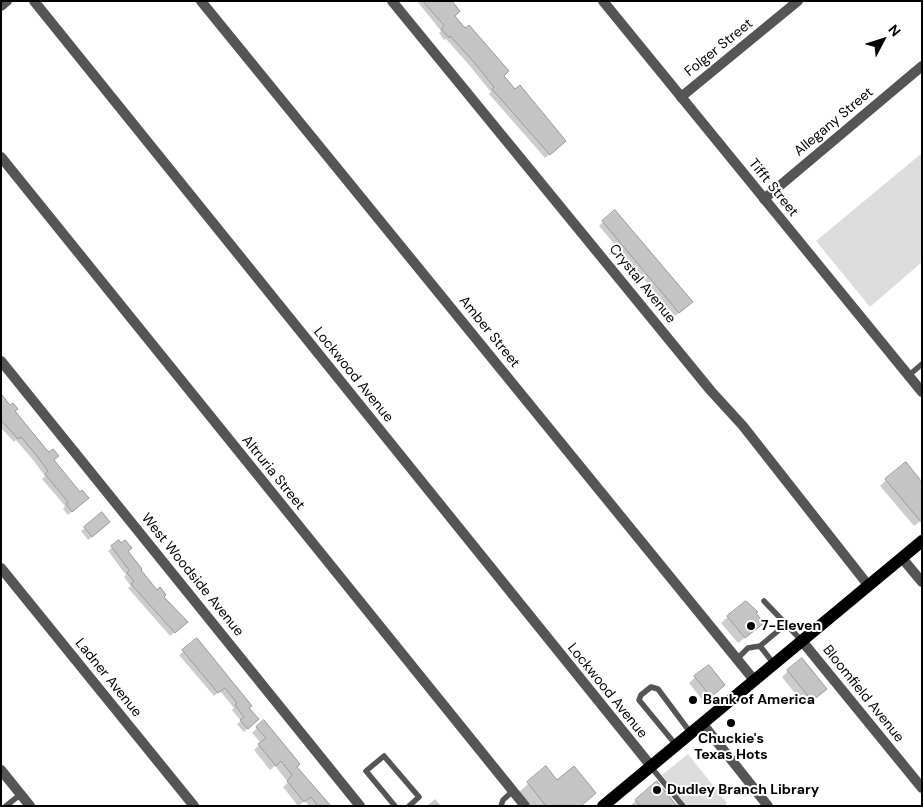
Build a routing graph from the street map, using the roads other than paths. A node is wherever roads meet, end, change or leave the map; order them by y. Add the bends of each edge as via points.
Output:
1 (7, 1) edge
2 (34, 1) edge
3 (201, 1) edge
4 (392, 1) edge
5 (603, 1) edge
6 (798, 1) edge
7 (1, 6) edge
8 (922, 66) edge
9 (681, 97) junction
10 (1, 157) edge
11 (764, 199) junction
12 (1, 361) edge
13 (922, 364) edge
14 (908, 376) junction
15 (922, 392) edge
16 (922, 540) edge
17 (902, 558) junction
18 (1, 568) edge
19 (922, 582) edge
20 (868, 586) junction
21 (764, 601) dead end
22 (785, 625) junction
23 (802, 641) junction
24 (760, 646) junction
25 (737, 658) junction
26 (774, 664) junction
27 (754, 680) junction
28 (702, 724) junction
29 (691, 733) junction
30 (676, 745) junction
31 (651, 766) junction
32 (1, 770) edge
33 (922, 788) edge
34 (513, 792) junction
35 (21, 794) junction
36 (6, 806) edge
37 (30, 806) edge
38 (194, 806) edge
39 (360, 806) edge
40 (395, 806) edge
41 (409, 806) edge
42 (501, 806) edge
43 (525, 806) edge
44 (603, 806) edge
45 (683, 806) edge
46 (768, 806) edge

1 - 7 street
2 - 31 street, Lockwood Avenue
3 - 25 street, Amber Street
4 - 20 street, Crystal Avenue via 743,426
5 - 9 street, Tifft Street
6 - 9 street, Folger Street
8 - 11 street, Allegany Street
9 - 11 street, Tifft Street
10 - 34 street, Altruria Street
11 - 14 street, Tifft Street
12 - 39 street, West Woodside Avenue
13 - 14 lane
14 - 15 street, Tifft Street
16 - 17 main road
17 - 19 street
17 - 20 main road
18 - 38 street, Ladner Avenue
20 - 23 main road
21 - 22 lane
22 - 23 lane
22 - 24 lane
23 - 26 main road
23 - 33 street, Bloomfield Avenue
24 - 25 lane via 748,648
24 - 26 lane
25 - 27 street, Amber Street
26 - 27 main road
27 - 28 main road
28 - 29 main road
28 - 46 street
29 - 30 main road
29 - 30 lane via 658,689 651,687 641,695 639,700
30 - 31 main road
31 - 44 main road
31 - 45 lane
32 - 35 street
34 - 42 lane
34 - 43 street, Altruria Street
35 - 36 lane
35 - 37 street
40 - 41 lane via 366,771 384,756 419,797

